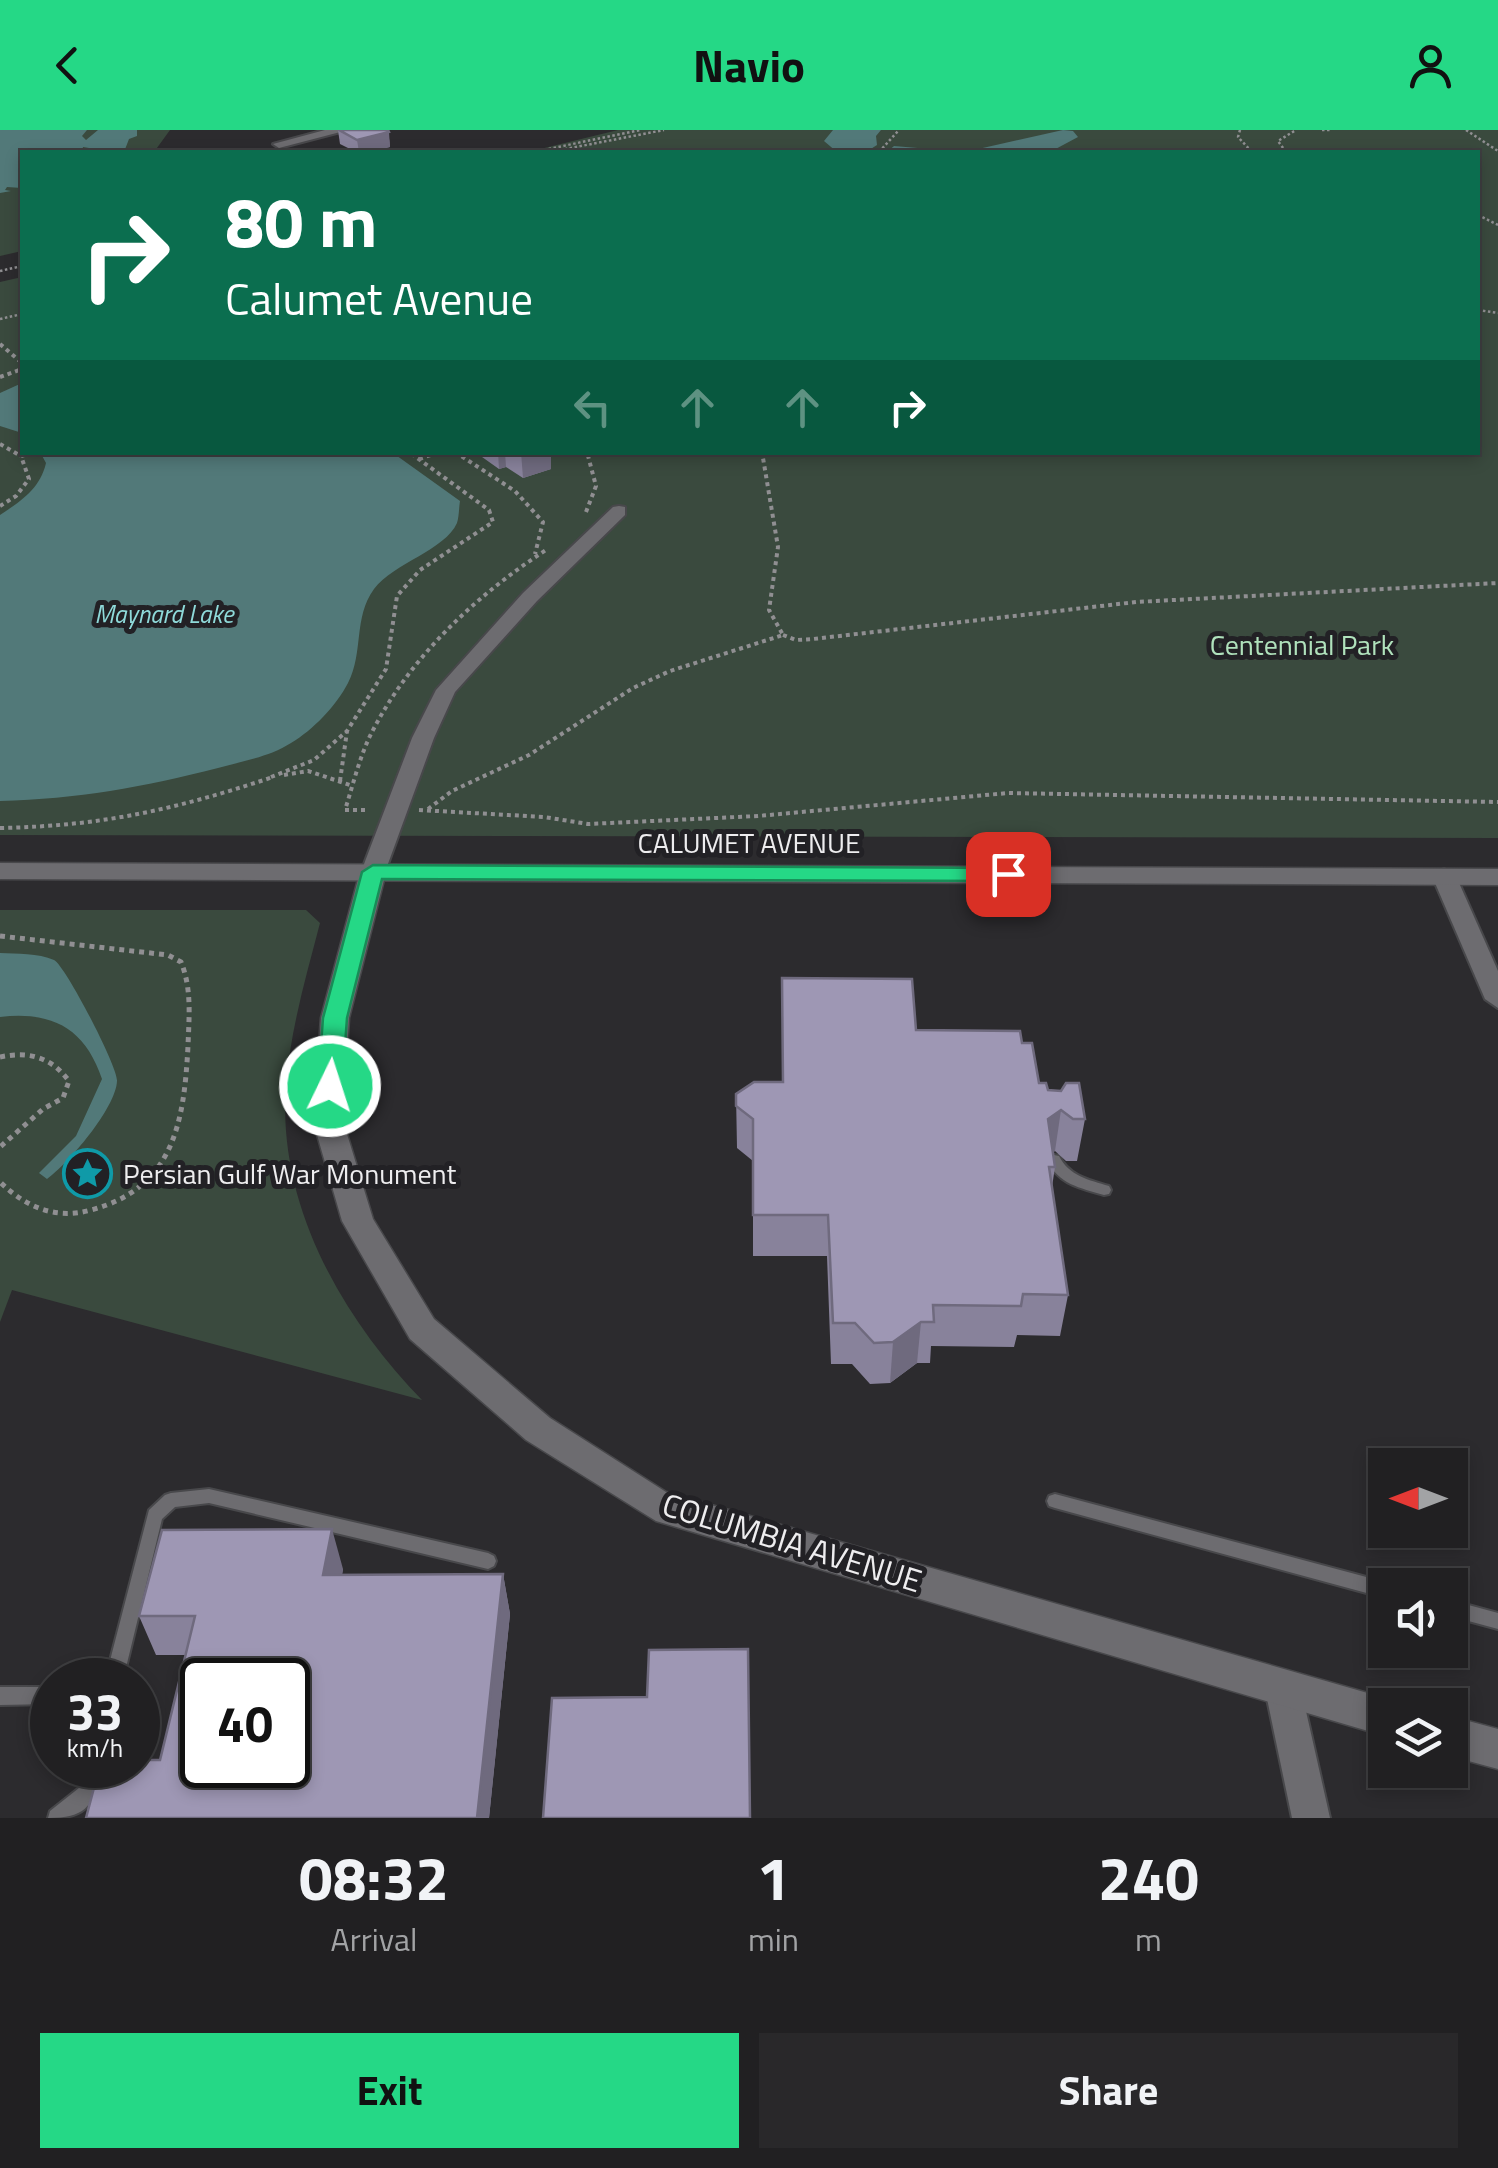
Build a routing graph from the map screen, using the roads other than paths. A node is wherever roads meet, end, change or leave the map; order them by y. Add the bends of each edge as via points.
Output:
1 (287, 130) edge
2 (342, 130) edge
3 (619, 510) dead end
4 (0, 871) edge
5 (373, 872) junction
6 (1444, 876) junction
7 (1498, 877) edge
8 (1498, 999) edge
9 (1054, 1160) edge
10 (1104, 1190) dead end
11 (1054, 1500) dead end
12 (488, 1561) dead end
13 (1368, 1585) edge
14 (1468, 1613) edge
15 (1498, 1621) edge
16 (119, 1658) edge
17 (1283, 1688) junction
18 (0, 1696) edge
19 (30, 1696) edge
20 (1368, 1712) edge
21 (1468, 1741) edge
22 (1498, 1749) edge
23 (87, 1788) edge
24 (57, 1818) edge
25 (1311, 1818) edge

1 - 2 street via 279,144
3 - 5 street via 446,690
4 - 5 main road, CALUMET AVENUE
5 - 6 main road, CALUMET AVENUE
5 - 17 main road, COLUMBIA AVENUE via 335,1018 328,1121 358,1220 422,1329 538,1429 656,1505
6 - 7 main road, CALUMET AVENUE
6 - 8 street
9 - 10 lane via 1069,1178
11 - 13 lane
12 - 16 lane via 209,1496 172,1500 154,1515
14 - 15 lane
17 - 20 main road, COLUMBIA AVENUE
17 - 25 street
18 - 19 lane
21 - 22 main road
23 - 24 lane

